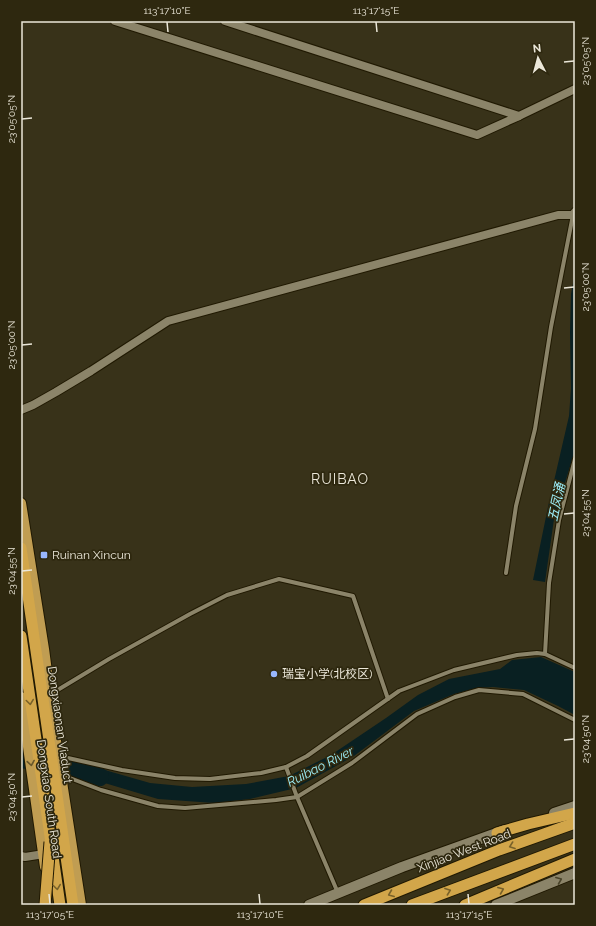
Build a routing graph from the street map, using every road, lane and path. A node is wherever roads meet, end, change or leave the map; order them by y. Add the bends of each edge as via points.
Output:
1 (115, 21) edge
2 (225, 21) edge
3 (575, 89) edge
4 (519, 116) junction
5 (574, 214) edge
6 (21, 410) edge
7 (575, 459) edge
8 (21, 503) edge
9 (21, 548) edge
10 (506, 573) dead end
11 (21, 636) edge
12 (545, 654) junction
13 (575, 668) edge
14 (50, 694) junction
15 (21, 697) edge
16 (388, 699) junction
17 (575, 720) edge
18 (58, 756) junction
19 (286, 767) junction
20 (61, 775) junction
21 (297, 797) junction
22 (575, 806) edge
23 (575, 813) edge
24 (575, 817) edge
25 (575, 823) edge
26 (497, 833) junction
27 (538, 836) junction
28 (50, 842) junction
29 (575, 844) edge
30 (44, 854) junction
31 (21, 856) edge
32 (575, 859) edge
33 (575, 873) edge
34 (338, 893) junction
35 (44, 905) edge
36 (50, 905) edge
37 (60, 905) edge
38 (73, 905) edge
39 (81, 905) edge
40 (309, 905) edge
41 (364, 905) edge
42 (412, 905) edge
43 (465, 905) edge
44 (496, 905) edge

1 - 4 street via 477,135
2 - 4 street
3 - 4 street
5 - 6 street via 558,215 168,320 68,385
5 - 10 lane via 551,327 535,429 516,506
7 - 12 lane via 558,520 549,583
8 - 14 main road, Dongxiao South Road
9 - 38 highway, Dongxiaonan Viaduct
11 -> 28 highway
12 - 13 lane
12 - 16 lane via 517,655 454,670 399,691
14 - 16 lane via 196,611 228,595 278,579 353,596
14 - 18 main road, Dongxiao South Road
15 -> 30 main road, Dongxiao South Road
16 - 19 lane via 307,756
17 - 21 lane via 523,694 479,690 454,697 417,714 352,763
18 - 19 lane via 175,778 210,779 261,773
18 - 20 main road, Dongxiao South Road
19 - 21 lane
20 - 21 lane via 101,790 158,806 185,808
20 - 39 main road, Dongxiao South Road
21 - 34 lane
22 - 26 main road
23 - 26 highway
24 - 27 highway
25 - 27 highway, Xinjiao West Road
26 - 34 main road
27 -> 41 highway, Xinjiao West Road
28 - 35 highway, bridge
28 -> 37 highway, bridge
42 -> 29 highway
30 - 31 street
30 - 36 main road, Dongxiao South Road
43 -> 32 highway
44 -> 33 main road
34 - 40 main road

